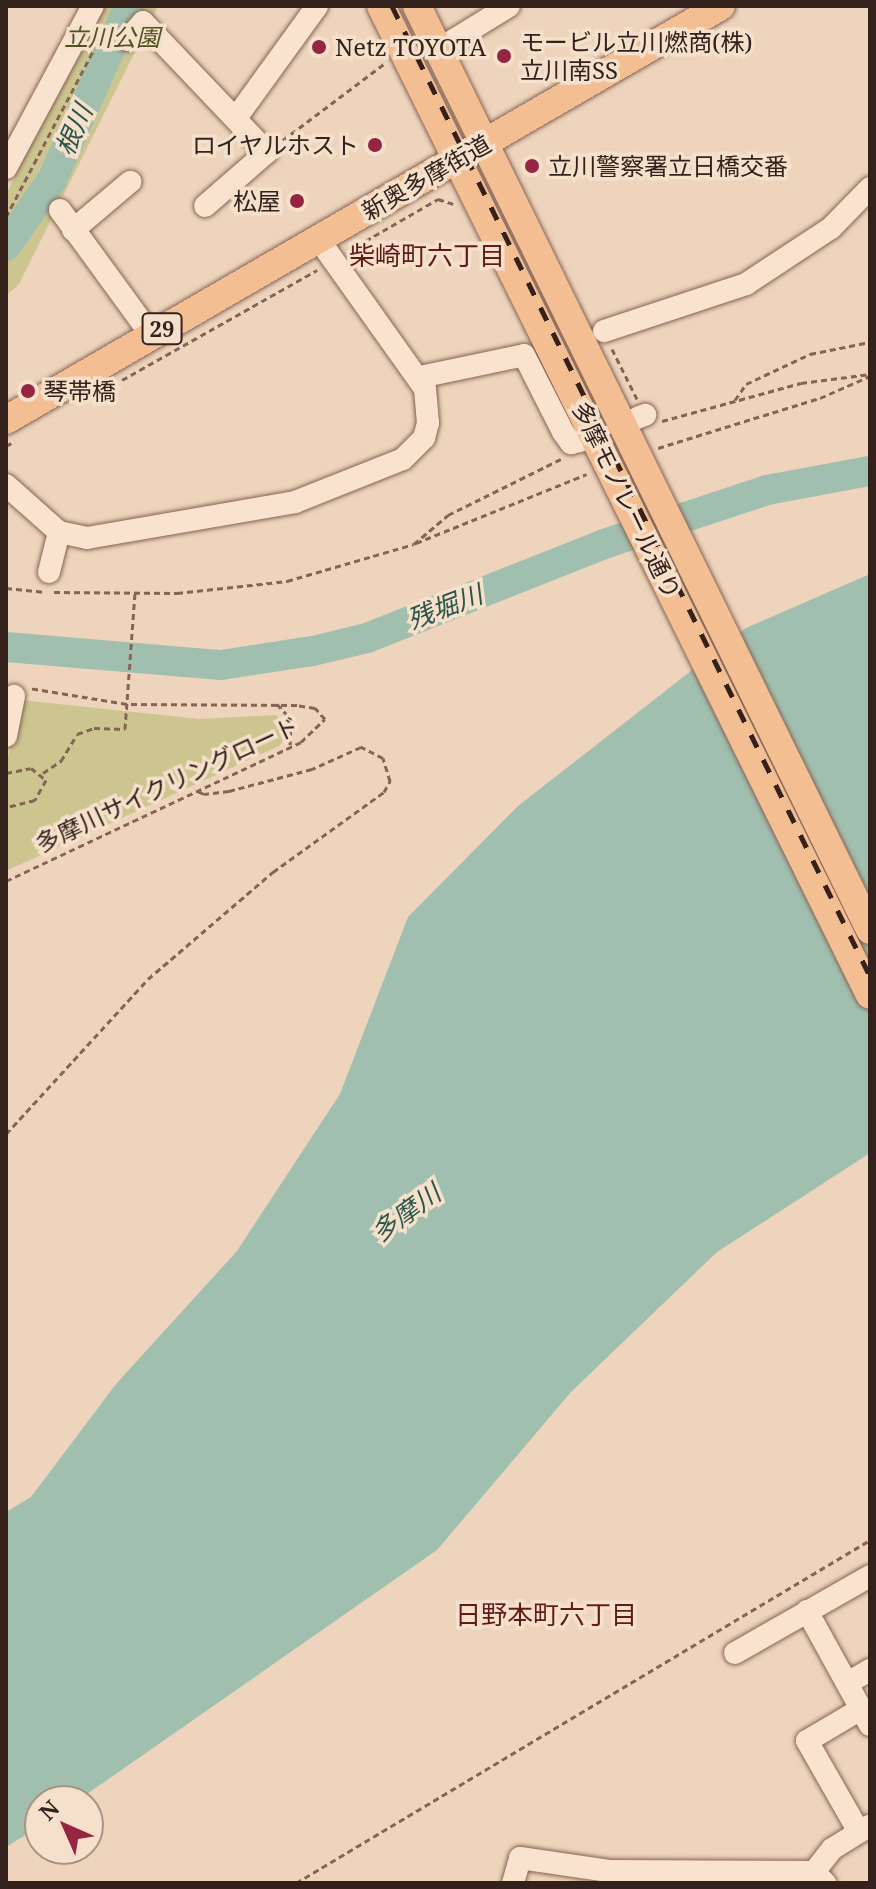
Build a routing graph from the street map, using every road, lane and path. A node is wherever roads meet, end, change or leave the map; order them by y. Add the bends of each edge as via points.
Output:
1 (93, 6) edge
2 (317, 6) edge
3 (381, 6) edge
4 (417, 6) edge
5 (509, 6) edge
6 (721, 6) edge
7 (146, 14) edge
8 (103, 32) dead end
9 (127, 40) dead end
10 (403, 49) junction
11 (439, 49) junction
12 (236, 118) junction
13 (487, 141) junction
14 (267, 152) junction
15 (457, 158) junction
16 (6, 168) edge
17 (130, 182) dead end
18 (870, 188) edge
19 (453, 204) dead end
20 (205, 206) dead end
21 (60, 210) dead end
22 (6, 217) edge
23 (73, 230) junction
24 (326, 250) junction
25 (604, 331) joint
26 (151, 335) junction
27 (870, 342) edge
28 (870, 375) edge
29 (420, 377) junction
30 (113, 386) dead end
31 (735, 400) junction
32 (13, 429) edge
33 (575, 442) joint
34 (6, 446) edge
35 (645, 458) junction
36 (606, 472) junction
37 (6, 485) edge
38 (59, 532) junction
39 (414, 544) junction
40 (49, 572) dead end
41 (6, 588) edge
42 (135, 593) junction
43 (18, 692) joint
44 (127, 704) junction
45 (277, 704) junction
46 (6, 736) edge
47 (289, 748) junction
48 (6, 773) edge
49 (43, 773) junction
50 (195, 790) junction
51 (6, 807) edge
52 (6, 875) edge
53 (7, 881) edge
54 (870, 930) edge
55 (870, 995) edge
56 (6, 1134) edge
57 (870, 1540) edge
58 (870, 1576) edge
59 (807, 1611) junction
60 (735, 1653) dead end
61 (870, 1670) edge
62 (848, 1683) junction
63 (866, 1717) edge
64 (864, 1829) edge
65 (820, 1877) edge
66 (296, 1883) edge
67 (513, 1883) edge

1 - 16 street
2 - 12 street
3 - 10 main road, 多摩モノレール通り
4 - 11 main road, 多摩モノレール通り
5 - 11 street
6 - 13 main road, 新奥多摩街道 / 29
7 - 9 street
7 - 12 street
8 - 22 path
10 - 14 path
10 - 15 main road, 多摩モノレール通り
11 - 13 main road, 多摩モノレール通り
12 - 14 street
13 - 15 main road, 新奥多摩街道 / 29
13 - 35 main road, 多摩モノレール通り
14 - 20 street
15 - 24 main road, 新奥多摩街道 / 29
15 - 36 main road, 多摩モノレール通り
17 - 23 street
18 - 25 street via 831,228 746,284
19 - 24 path via 438,199
21 - 23 street
23 - 26 street
24 - 26 main road, 新奥多摩街道 / 29
24 - 29 street
24 - 30 path
25 - 31 path via 641,416 666,421
26 - 32 main road, 新奥多摩街道 / 29
27 - 31 path via 810,354 746,384
28 - 31 path
28 - 35 path via 820,398
29 - 33 street via 524,355
29 - 38 street via 428,423 424,438 403,459 376,473 295,502 87,538
32 - 34 path
33 - 39 path via 560,461 448,515
35 - 54 main road, 多摩モノレール通り
36 - 39 path
36 - 55 main road, 多摩モノレール通り
37 - 38 street
38 - 40 street
39 - 42 path via 287,581
41 - 42 path
42 - 44 path
43 - 44 path, 多摩川サイクリングロード
43 - 46 street
44 - 45 path, 多摩川サイクリングロード
44 - 49 path via 125,729 94,728 77,734 61,761
45 - 47 path via 291,719
45 - 47 path, 多摩川サイクリングロード via 315,708 325,719 315,734
47 - 50 path, 多摩川サイクリングロード
48 - 49 path via 31,768
49 - 51 path via 46,780 35,800
50 - 53 path, 多摩川サイクリングロード
50 - 56 path via 204,794 243,787 312,769 361,747 383,758 390,781 384,792 273,872 148,979
52 - 53 path
57 - 66 path
58 - 59 street
59 - 60 street
59 - 62 street
61 - 62 street
62 - 63 street
63 - 64 street via 807,1741
64 - 65 street via 832,1849
65 - 67 street via 609,1871 520,1858

